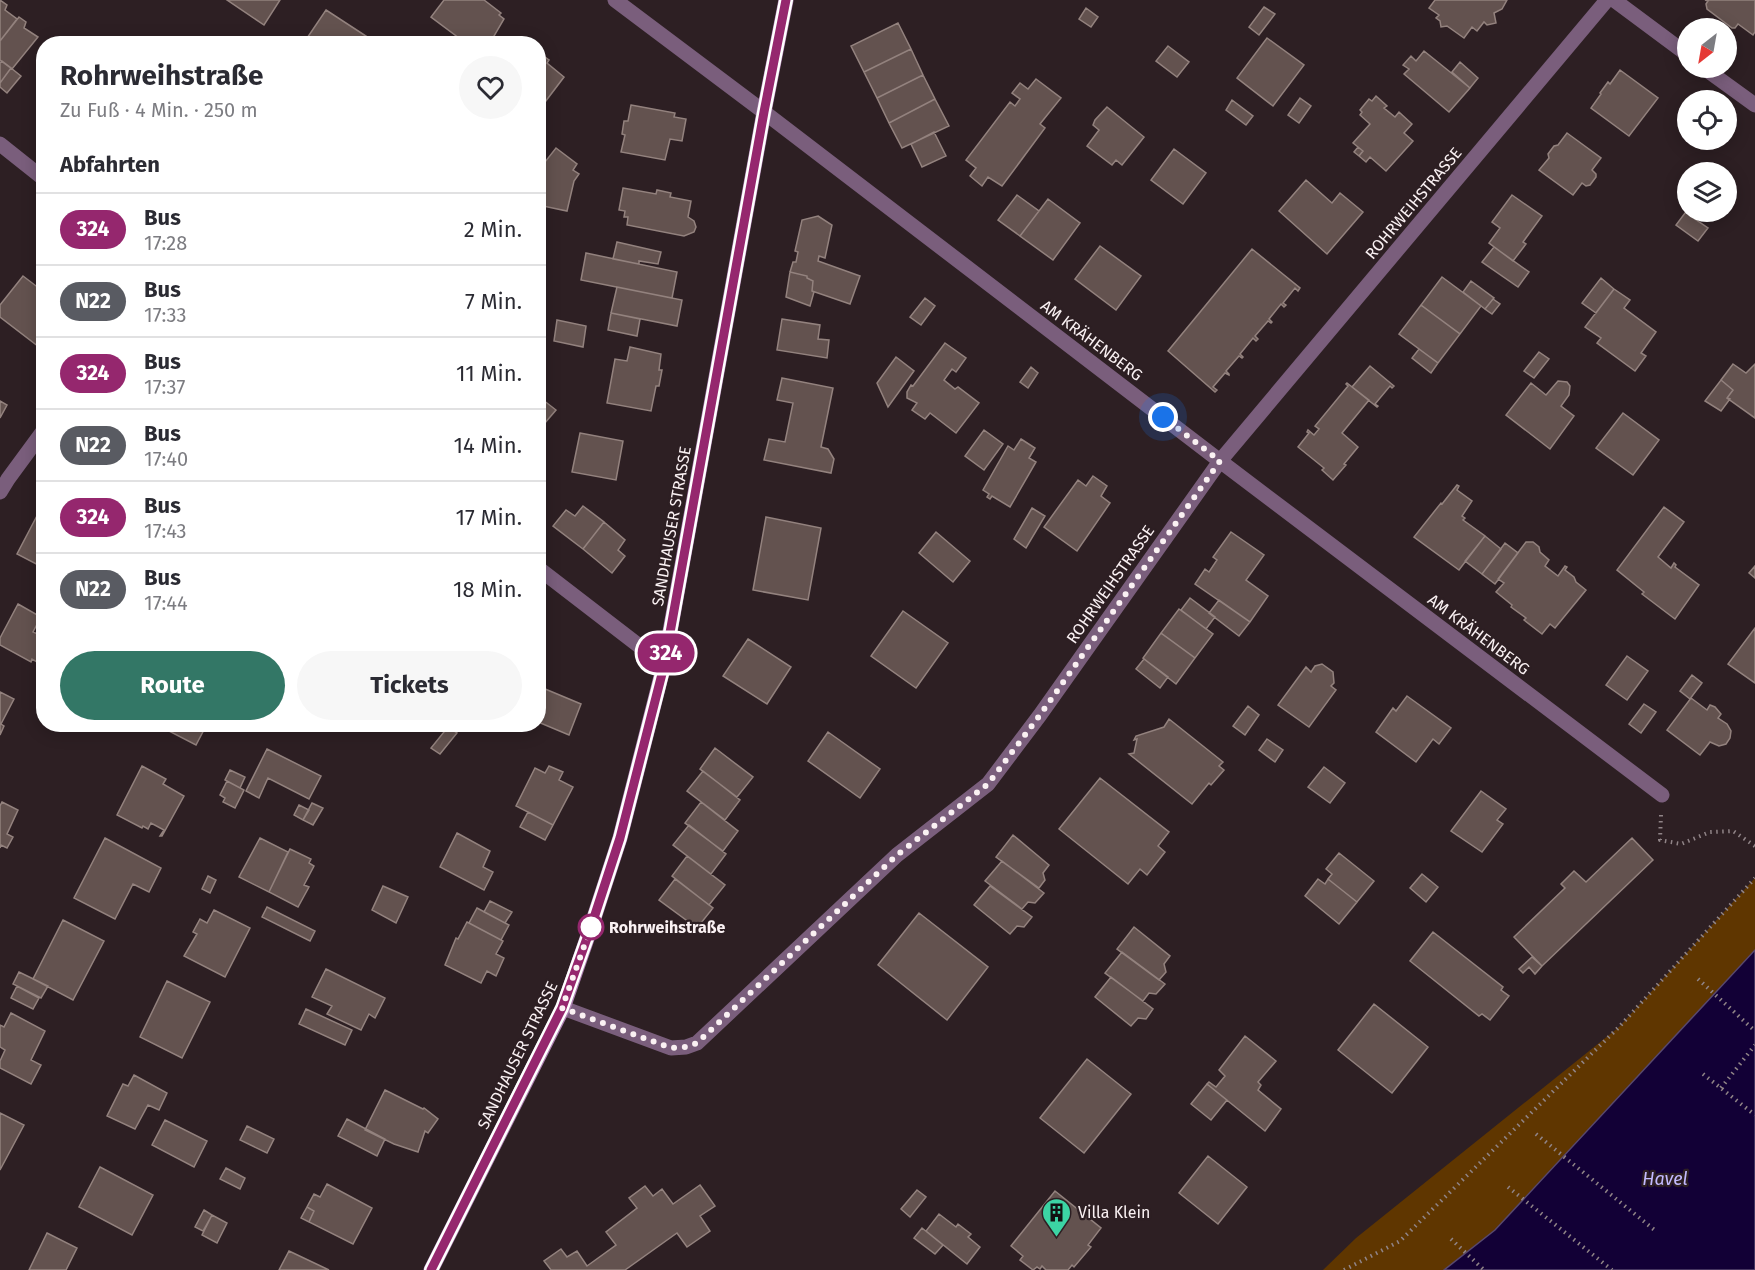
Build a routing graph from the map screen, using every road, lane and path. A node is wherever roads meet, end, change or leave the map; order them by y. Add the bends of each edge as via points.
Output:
1 (615, 0) edge
2 (786, 0) edge
3 (1607, 0) edge
4 (1614, 0) edge
5 (1677, 47) edge
6 (1718, 78) edge
7 (1755, 105) edge
8 (764, 112) junction
9 (0, 144) edge
10 (36, 173) edge
11 (36, 441) edge
12 (1220, 461) junction
13 (0, 492) edge
14 (546, 574) edge
15 (664, 666) junction
16 (1662, 795) dead end
17 (1660, 840) dead end
18 (1755, 846) edge
19 (1755, 878) edge
20 (1698, 979) dead end
21 (562, 1008) junction
22 (1755, 1031) edge
23 (1755, 1045) edge
24 (1703, 1074) dead end
25 (1721, 1088) junction
26 (1755, 1115) edge
27 (1536, 1134) dead end
28 (1508, 1187) dead end
29 (1657, 1232) dead end
30 (1451, 1239) dead end
31 (431, 1270) edge
32 (1344, 1270) edge
33 (1484, 1270) edge
34 (1612, 1270) edge

1 - 8 street, AM KRÄHENBERG
2 - 8 main road, SANDHAUSER STRASSE
3 - 12 street, ROHRWEIHSTRASSE
4 - 5 street
6 - 7 street
8 - 12 street, AM KRÄHENBERG
8 - 15 main road, SANDHAUSER STRASSE
9 - 10 street
11 - 13 street
12 - 16 street, AM KRÄHENBERG
12 - 21 street, ROHRWEIHSTRASSE via 988,784 897,855 697,1043 671,1048
14 - 15 street
15 - 21 main road, SANDHAUSER STRASSE via 620,838
17 - 18 path via 1681,844 1710,832 1733,831
19 - 32 path via 1619,1027 1400,1241
20 - 22 path
21 - 31 main road, SANDHAUSER STRASSE
23 - 25 path
24 - 25 path
25 - 26 path
27 - 29 path
28 - 34 path
30 - 33 path

